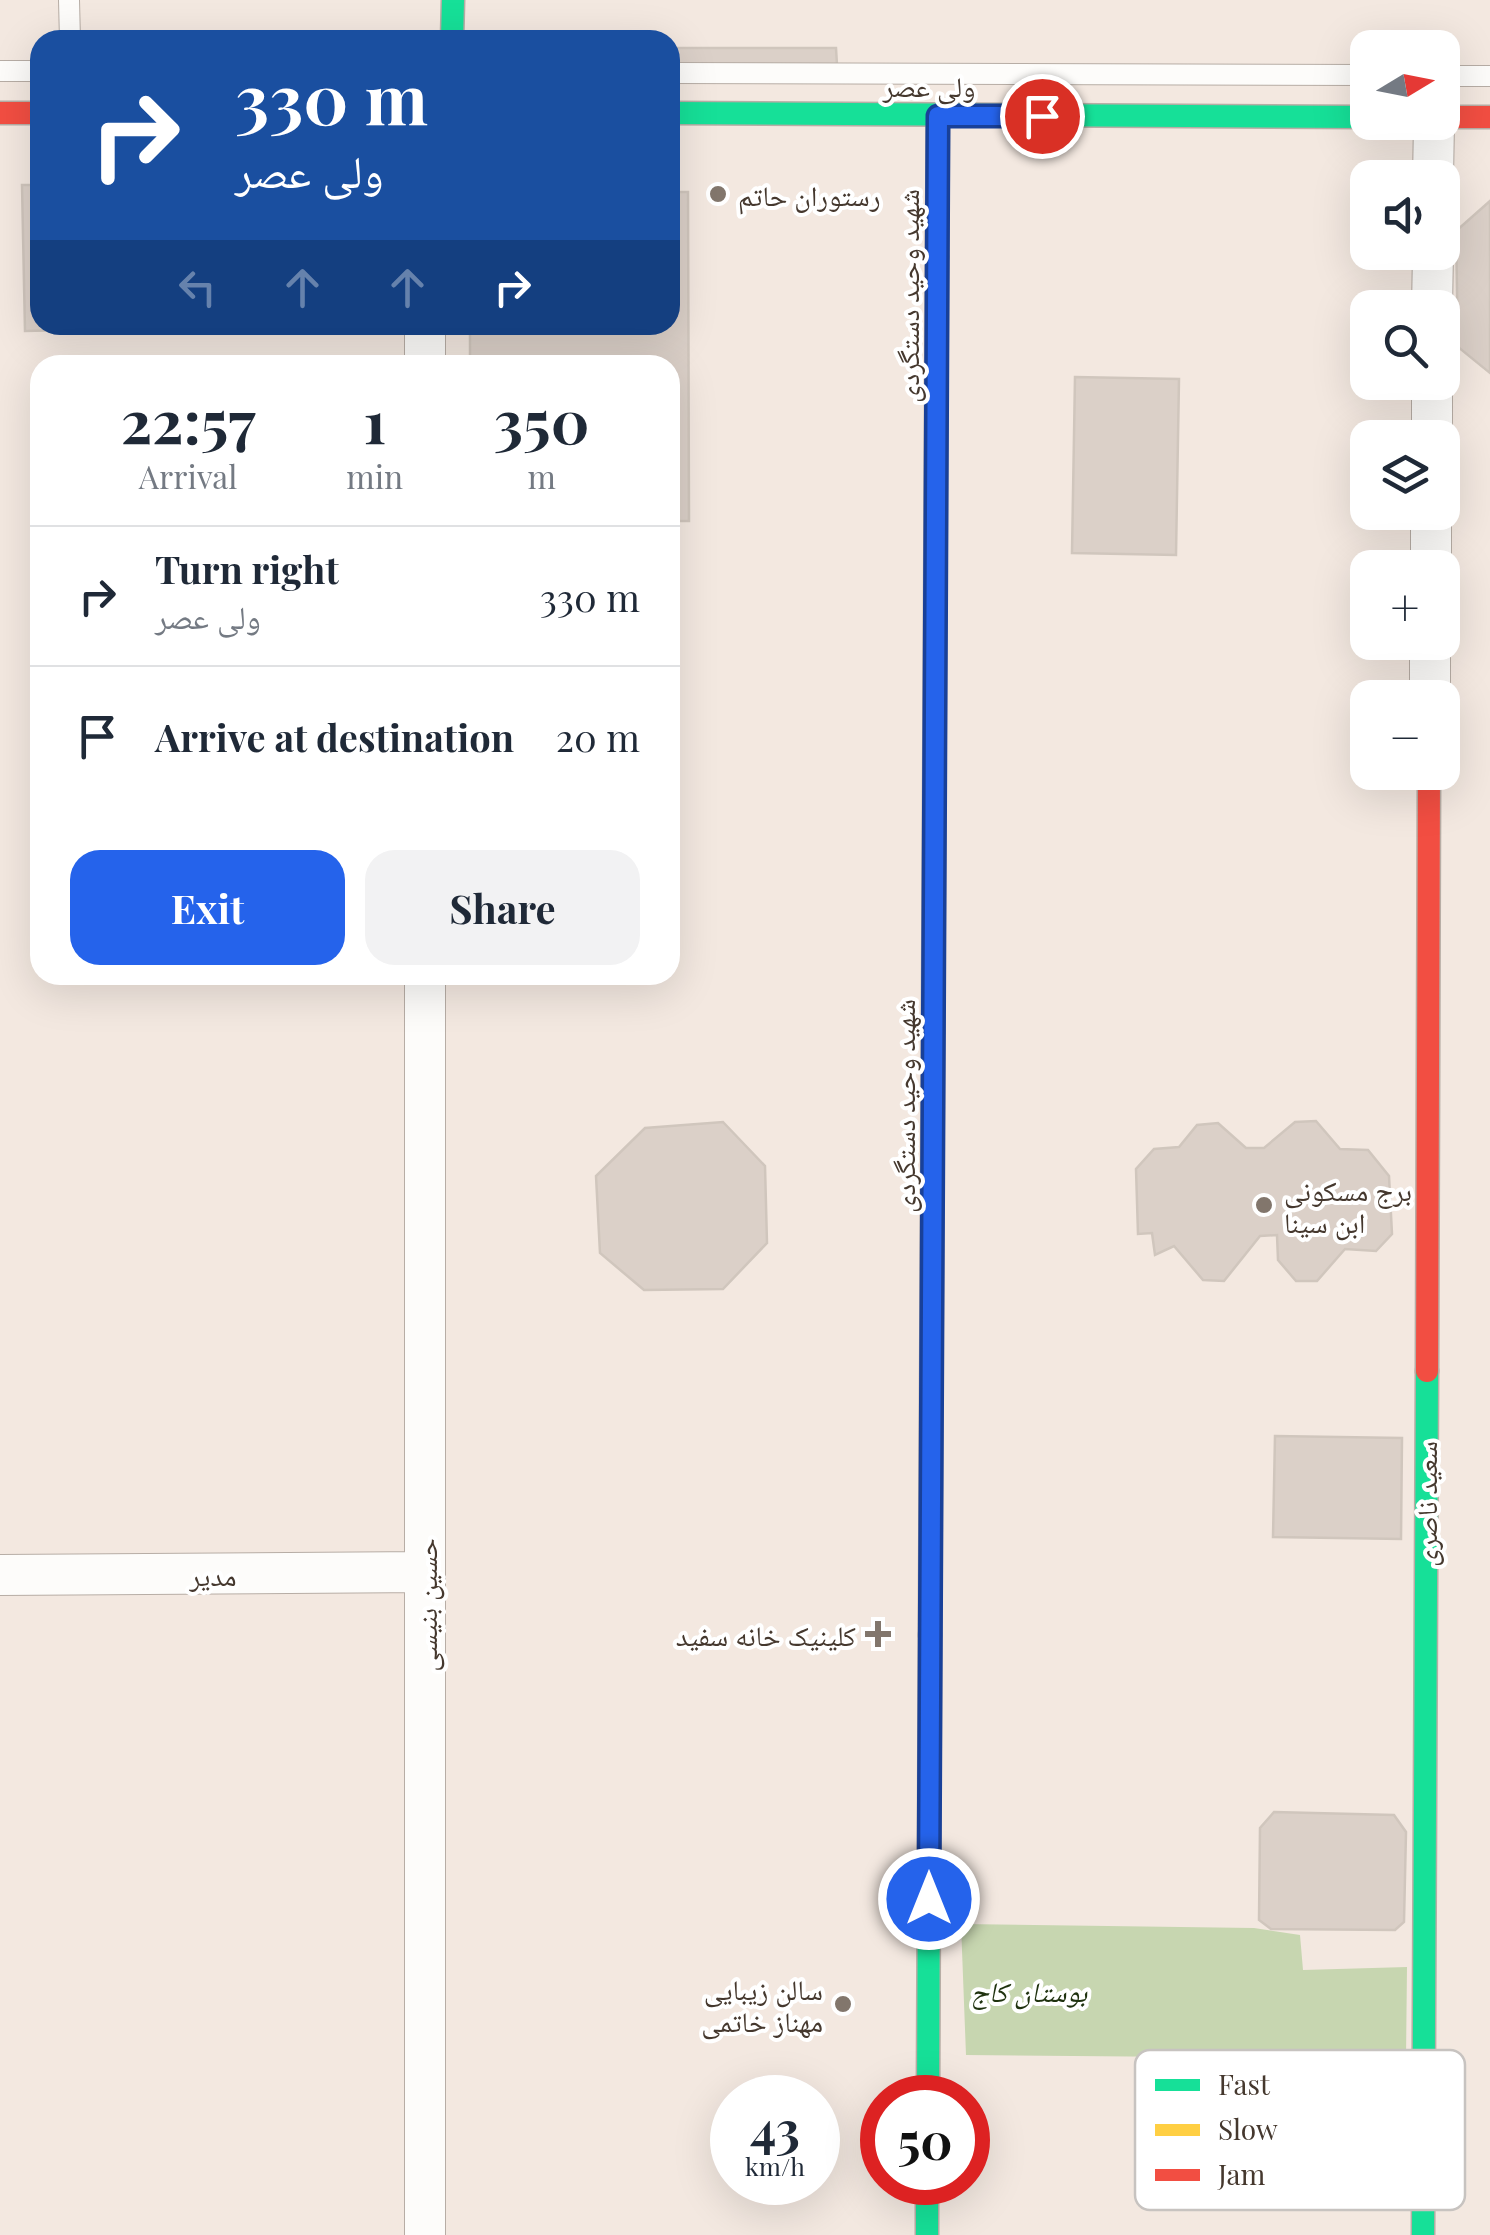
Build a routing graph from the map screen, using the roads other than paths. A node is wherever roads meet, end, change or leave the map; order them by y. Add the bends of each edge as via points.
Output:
1 (70, 0) edge
2 (453, 0) edge
3 (70, 30) edge
4 (452, 30) edge
5 (0, 70) edge
6 (30, 71) edge
7 (680, 73) edge
8 (1350, 75) edge
9 (1460, 76) edge
10 (1490, 76) edge
11 (0, 112) edge
12 (680, 112) edge
13 (30, 113) edge
14 (938, 116) junction
15 (1350, 117) edge
16 (1460, 117) edge
17 (1490, 118) edge
18 (1430, 790) edge
19 (426, 985) edge
20 (426, 1572) junction
21 (0, 1575) edge
22 (1424, 2050) edge
23 (928, 2075) edge
24 (928, 2205) edge
25 (1423, 2210) edge
26 (425, 2235) edge
27 (927, 2235) edge
28 (1423, 2235) edge

1 - 3 lane
2 - 4 main road
5 - 6 lane
7 - 8 lane
9 - 10 lane
11 - 13 main road
12 - 14 main road, ولی عصر
14 - 15 main road, ولی عصر
14 - 23 main road, شهید وحید دستگردی
16 - 17 main road
18 - 22 main road, سعید ناصری
19 - 20 street, حسین بنیسی
20 - 21 street, مدیر
20 - 26 street, حسین بنیسی
24 - 27 main road
25 - 28 main road, سعید ناصری

